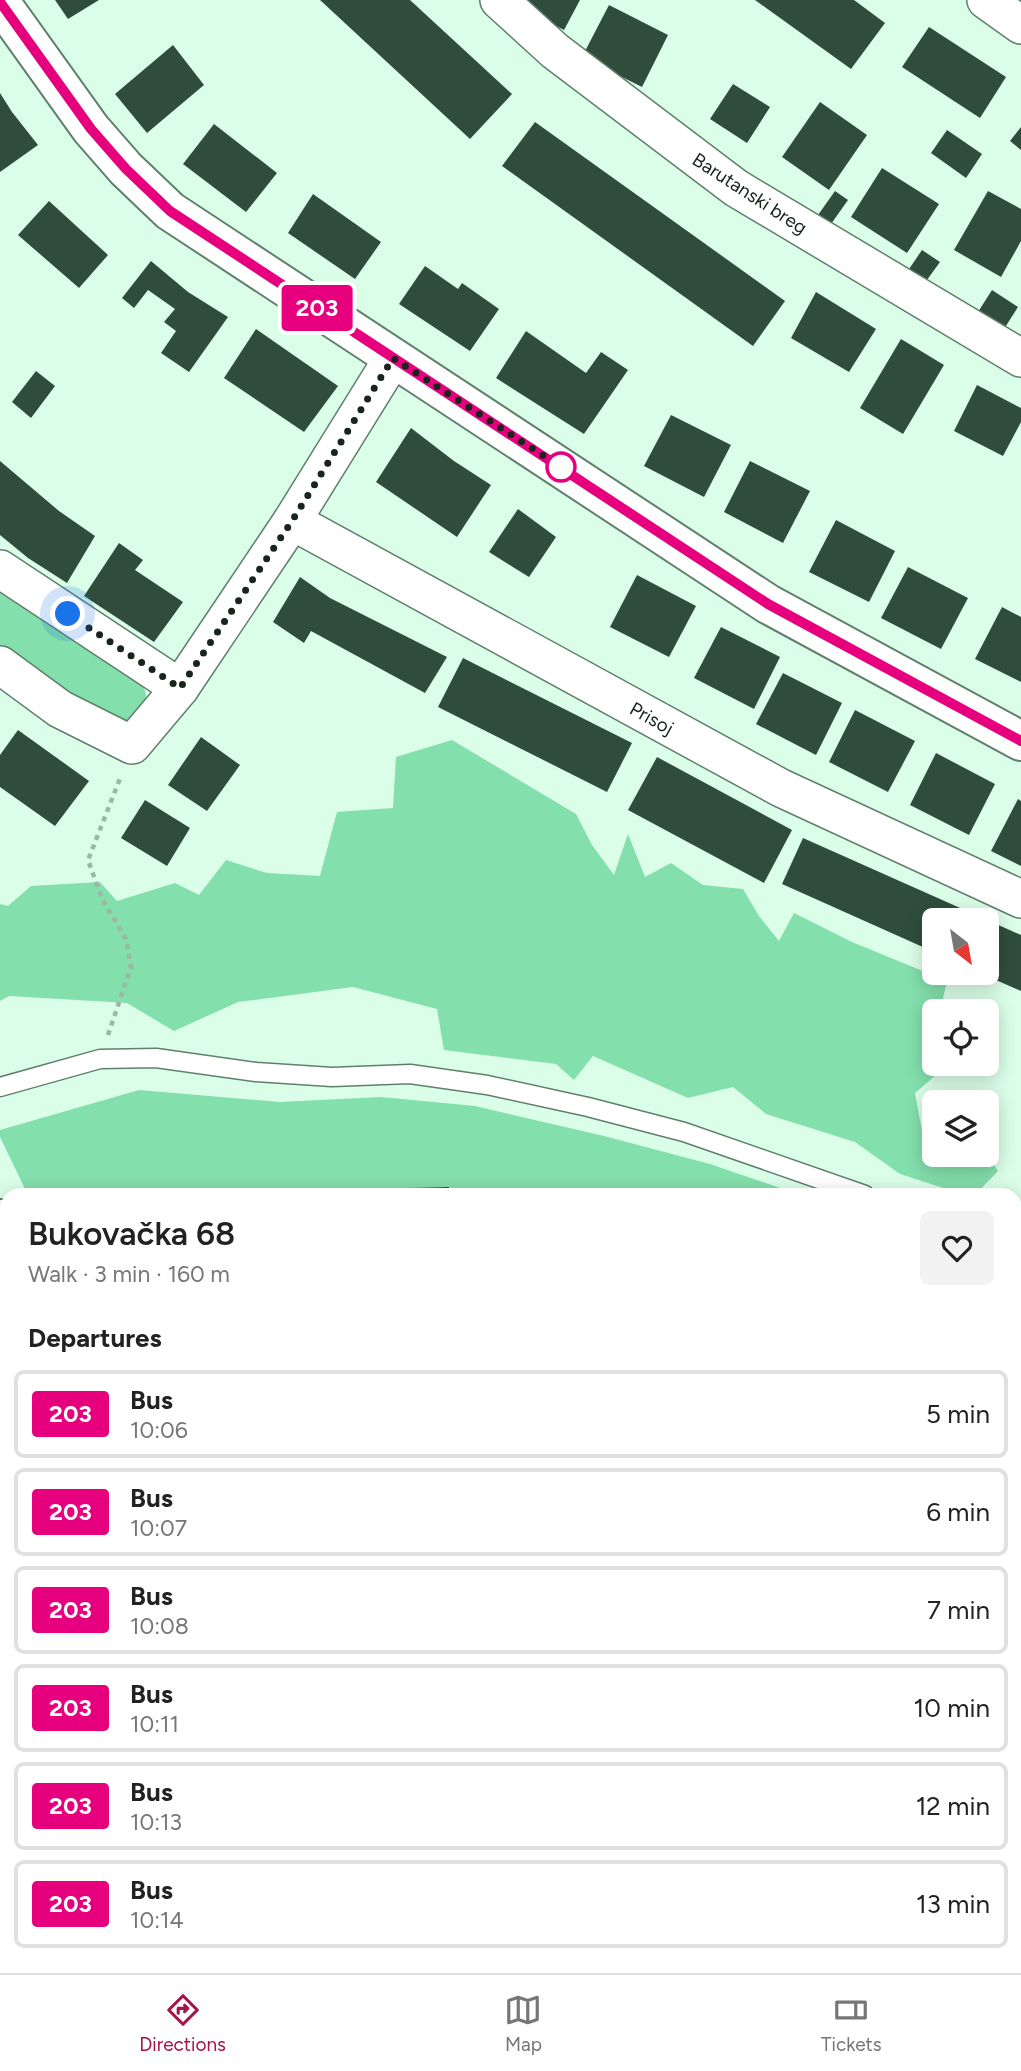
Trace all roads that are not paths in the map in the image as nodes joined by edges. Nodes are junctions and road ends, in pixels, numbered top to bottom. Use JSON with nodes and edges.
{"nodes":[{"id":1,"x":499,"y":0,"type":"edge"},
{"id":2,"x":986,"y":0,"type":"edge"},
{"id":3,"x":0,"y":2,"type":"edge"},
{"id":4,"x":1021,"y":25,"type":"edge"},
{"id":5,"x":393,"y":358,"type":"junction"},
{"id":6,"x":1021,"y":358,"type":"edge"},
{"id":7,"x":292,"y":521,"type":"junction"},
{"id":8,"x":0,"y":569,"type":"edge"},
{"id":9,"x":0,"y":665,"type":"edge"},
{"id":10,"x":180,"y":688,"type":"junction"},
{"id":11,"x":1021,"y":741,"type":"edge"},
{"id":12,"x":1021,"y":899,"type":"edge"},
{"id":13,"x":0,"y":1087,"type":"edge"},
{"id":14,"x":845,"y":1188,"type":"edge"}],
"edges":[{"from":1,"to":6,"type":"street","name":"Barutanski breg"},
{"from":2,"to":4,"type":"street"},
{"from":3,"to":5,"type":"main road"},
{"from":5,"to":7,"type":"street"},
{"from":5,"to":11,"type":"main road"},
{"from":7,"to":10,"type":"street"},
{"from":7,"to":12,"type":"street","name":"Prisoj"},
{"from":8,"to":10,"type":"street"},
{"from":9,"to":10,"type":"street"},
{"from":13,"to":14,"type":"lane"}]}
